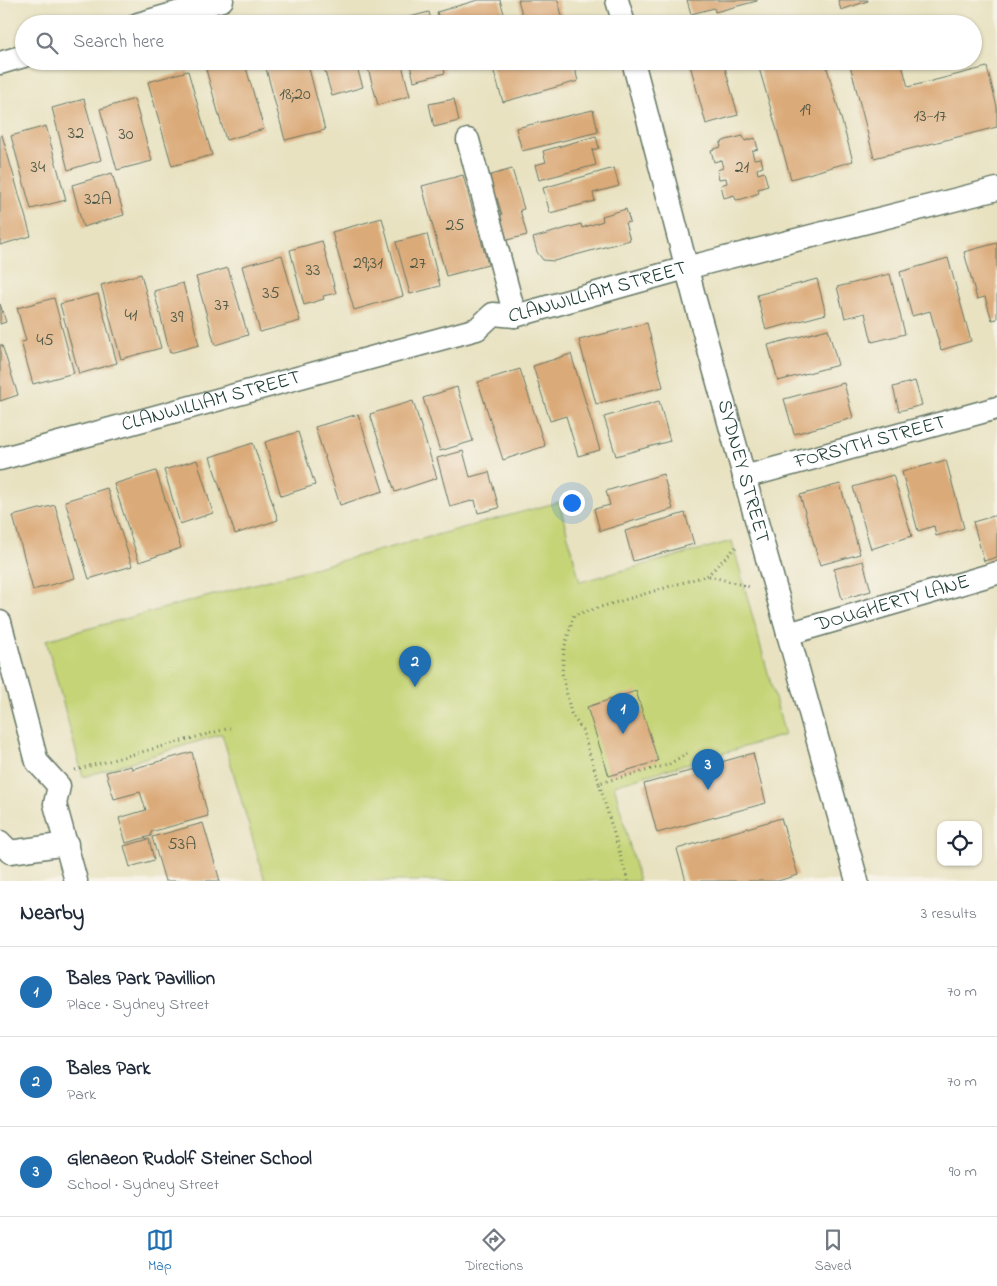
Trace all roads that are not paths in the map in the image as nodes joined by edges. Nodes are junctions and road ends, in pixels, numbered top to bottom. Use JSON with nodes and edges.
{"nodes":[{"id":1,"x":222,"y":0,"type":"edge"},
{"id":2,"x":618,"y":0,"type":"edge"},
{"id":3,"x":170,"y":15,"type":"edge"},
{"id":4,"x":622,"y":15,"type":"edge"},
{"id":5,"x":15,"y":59,"type":"edge"},
{"id":6,"x":0,"y":63,"type":"edge"},
{"id":7,"x":635,"y":70,"type":"edge"},
{"id":8,"x":468,"y":140,"type":"dead end"},
{"id":9,"x":997,"y":189,"type":"edge"},
{"id":10,"x":686,"y":268,"type":"junction"},
{"id":11,"x":515,"y":316,"type":"junction"},
{"id":12,"x":997,"y":408,"type":"edge"},
{"id":13,"x":0,"y":459,"type":"edge"},
{"id":14,"x":744,"y":477,"type":"junction"},
{"id":15,"x":997,"y":574,"type":"edge"},
{"id":16,"x":0,"y":622,"type":"edge"},
{"id":17,"x":788,"y":634,"type":"junction"},
{"id":18,"x":0,"y":842,"type":"edge"},
{"id":19,"x":67,"y":844,"type":"junction"},
{"id":20,"x":76,"y":881,"type":"edge"},
{"id":21,"x":857,"y":881,"type":"edge"}],
"edges":[{"from":1,"to":3,"type":"street"},
{"from":2,"to":4,"type":"street"},
{"from":5,"to":6,"type":"street"},
{"from":7,"to":10,"type":"street","name":"SYDNEY STREET"},
{"from":8,"to":11,"type":"street"},
{"from":9,"to":10,"type":"street","name":"CLANWILLIAM STREET"},
{"from":10,"to":11,"type":"street","name":"CLANWILLIAM STREET"},
{"from":10,"to":14,"type":"street","name":"SYDNEY STREET"},
{"from":11,"to":13,"type":"street","name":"CLANWILLIAM STREET"},
{"from":12,"to":14,"type":"street","name":"FORSYTH STREET"},
{"from":14,"to":17,"type":"street","name":"SYDNEY STREET"},
{"from":15,"to":17,"type":"street","name":"DOUGHERTY LANE"},
{"from":16,"to":19,"type":"street"},
{"from":17,"to":21,"type":"street","name":"SYDNEY STREET"},
{"from":18,"to":19,"type":"street"},
{"from":19,"to":20,"type":"street"}]}
